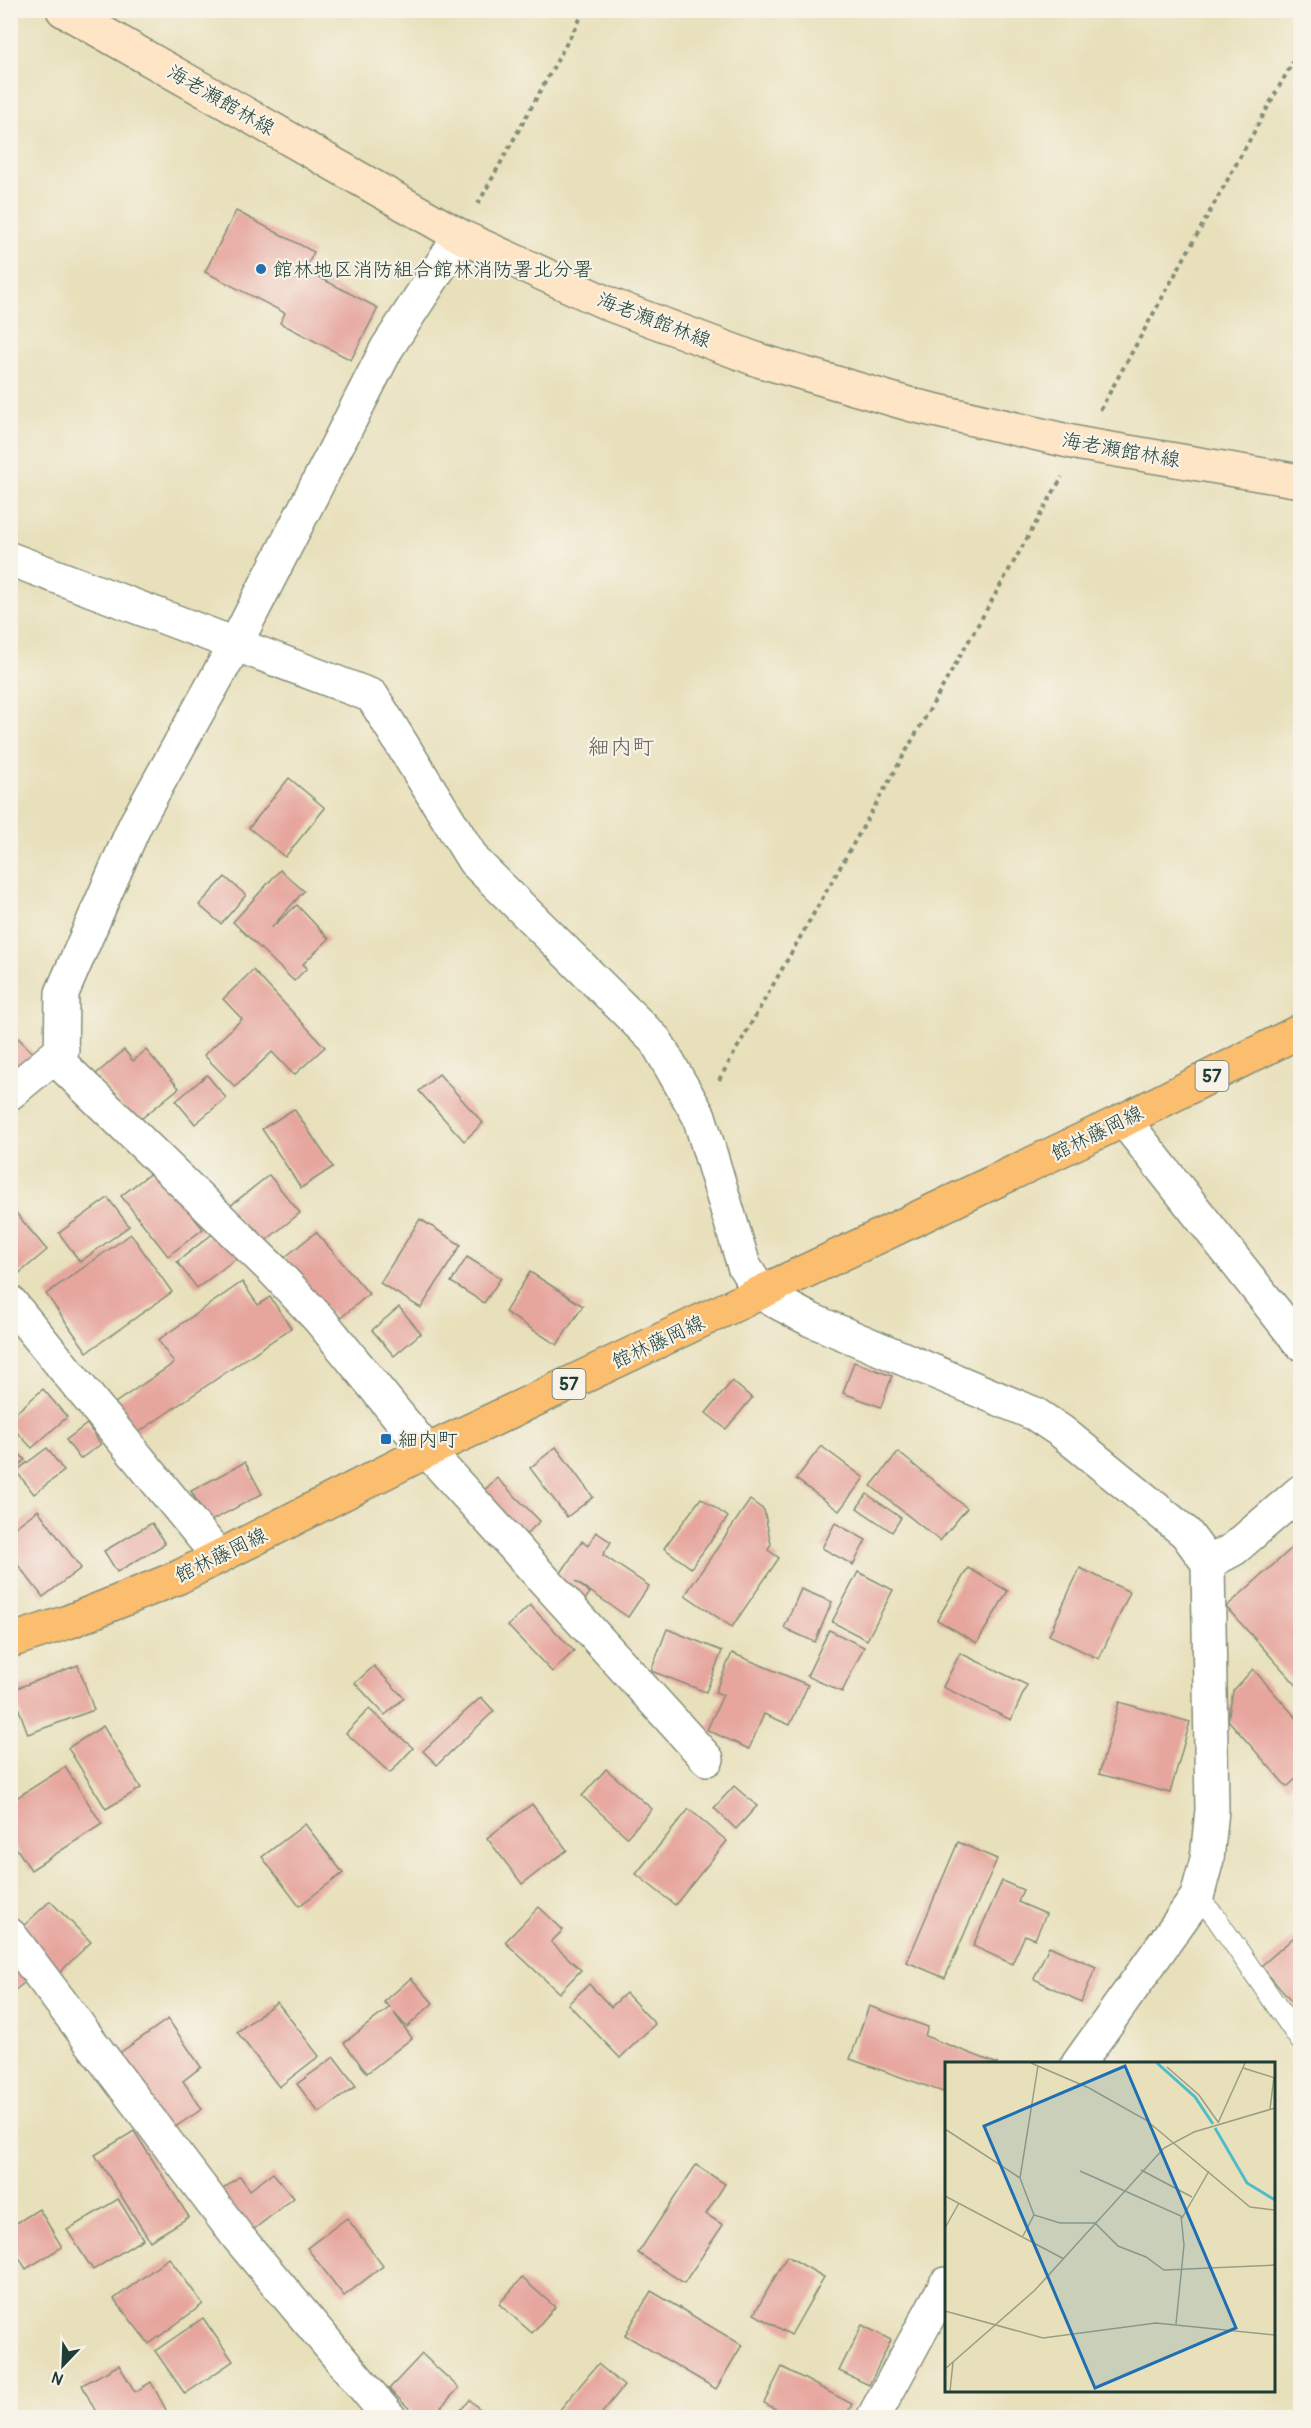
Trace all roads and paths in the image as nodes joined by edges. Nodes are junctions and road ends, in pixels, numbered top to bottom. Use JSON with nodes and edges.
{"nodes":[{"id":1,"x":63,"y":10,"type":"edge"},
{"id":2,"x":585,"y":10,"type":"edge"},
{"id":3,"x":1300,"y":49,"type":"edge"},
{"id":4,"x":460,"y":236,"type":"junction"},
{"id":5,"x":1081,"y":444,"type":"junction"},
{"id":6,"x":1300,"y":482,"type":"edge"},
{"id":7,"x":10,"y":559,"type":"edge"},
{"id":8,"x":236,"y":643,"type":"junction"},
{"id":9,"x":1300,"y":1031,"type":"edge"},
{"id":10,"x":62,"y":1050,"type":"junction"},
{"id":11,"x":10,"y":1094,"type":"edge"},
{"id":12,"x":699,"y":1116,"type":"junction"},
{"id":13,"x":1124,"y":1120,"type":"junction"},
{"id":14,"x":762,"y":1294,"type":"junction"},
{"id":15,"x":10,"y":1302,"type":"edge"},
{"id":16,"x":1300,"y":1343,"type":"edge"},
{"id":17,"x":427,"y":1451,"type":"junction"},
{"id":18,"x":1300,"y":1492,"type":"edge"},
{"id":19,"x":219,"y":1557,"type":"junction"},
{"id":20,"x":1208,"y":1563,"type":"junction"},
{"id":21,"x":10,"y":1641,"type":"edge"},
{"id":22,"x":707,"y":1759,"type":"dead end"},
{"id":23,"x":1197,"y":1898,"type":"junction"},
{"id":24,"x":10,"y":1935,"type":"edge"},
{"id":25,"x":1300,"y":2040,"type":"edge"},
{"id":26,"x":1079,"y":2062,"type":"edge"},
{"id":27,"x":945,"y":2286,"type":"edge"},
{"id":28,"x":390,"y":2418,"type":"edge"},
{"id":29,"x":873,"y":2418,"type":"edge"}],
"edges":[{"from":1,"to":4,"type":"main road","name":"海老瀬館林線"},
{"from":2,"to":4,"type":"path"},
{"from":3,"to":5,"type":"path"},
{"from":4,"to":5,"type":"main road","name":"海老瀬館林線"},
{"from":4,"to":8,"type":"street"},
{"from":5,"to":6,"type":"main road","name":"海老瀬館林線"},
{"from":5,"to":12,"type":"path"},
{"from":7,"to":8,"type":"street"},
{"from":8,"to":10,"type":"street"},
{"from":8,"to":12,"type":"street"},
{"from":9,"to":13,"type":"main road","name":"館林藤岡線","number":"57"},
{"from":10,"to":11,"type":"street"},
{"from":10,"to":17,"type":"street"},
{"from":12,"to":14,"type":"street"},
{"from":13,"to":14,"type":"main road","name":"館林藤岡線","number":"57"},
{"from":13,"to":16,"type":"street"},
{"from":14,"to":17,"type":"main road","name":"館林藤岡線","number":"57"},
{"from":14,"to":20,"type":"street"},
{"from":15,"to":19,"type":"street"},
{"from":17,"to":19,"type":"main road","name":"館林藤岡線","number":"57"},
{"from":17,"to":22,"type":"street"},
{"from":18,"to":20,"type":"street"},
{"from":19,"to":21,"type":"main road","name":"館林藤岡線","number":"57"},
{"from":20,"to":23,"type":"street"},
{"from":23,"to":25,"type":"lane"},
{"from":23,"to":26,"type":"street"},
{"from":24,"to":28,"type":"street"},
{"from":27,"to":29,"type":"street"}]}
